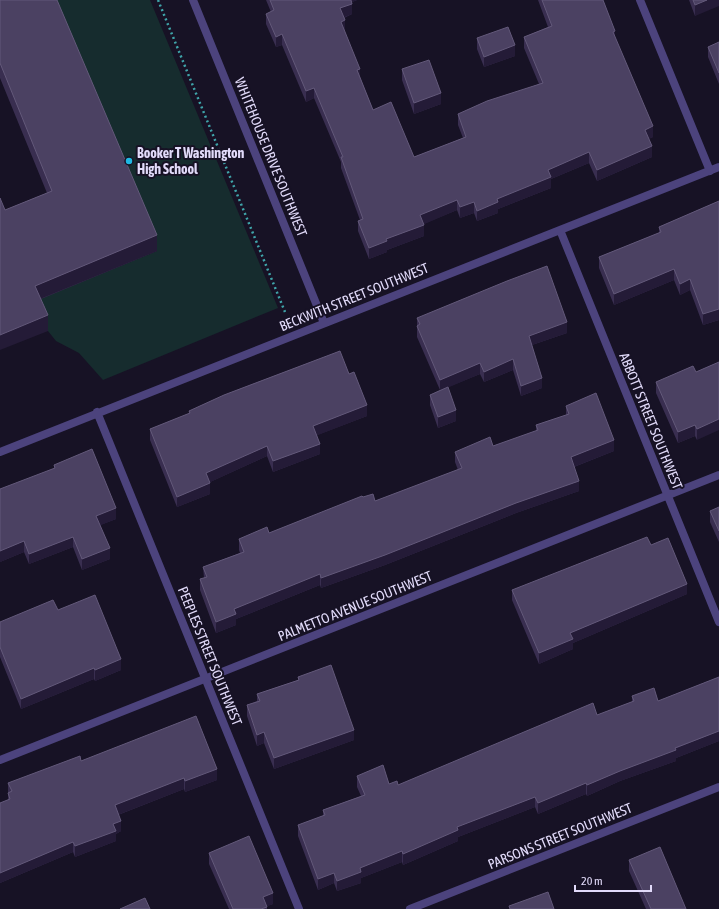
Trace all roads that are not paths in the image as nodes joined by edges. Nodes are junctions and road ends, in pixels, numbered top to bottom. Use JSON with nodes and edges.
{"nodes":[{"id":1,"x":193,"y":0,"type":"edge"},
{"id":2,"x":640,"y":0,"type":"edge"},
{"id":3,"x":719,"y":167,"type":"edge"},
{"id":4,"x":710,"y":171,"type":"junction"},
{"id":5,"x":560,"y":230,"type":"junction"},
{"id":6,"x":324,"y":323,"type":"junction"},
{"id":7,"x":97,"y":412,"type":"junction"},
{"id":8,"x":0,"y":452,"type":"edge"},
{"id":9,"x":719,"y":475,"type":"edge"},
{"id":10,"x":668,"y":495,"type":"junction"},
{"id":11,"x":719,"y":622,"type":"edge"},
{"id":12,"x":206,"y":679,"type":"junction"},
{"id":13,"x":0,"y":760,"type":"edge"},
{"id":14,"x":719,"y":787,"type":"edge"},
{"id":15,"x":299,"y":909,"type":"edge"},
{"id":16,"x":410,"y":909,"type":"edge"}],
"edges":[{"from":1,"to":6,"type":"street","name":"WHITEHOUSE DRIVE SOUTHWEST"},
{"from":2,"to":4,"type":"street"},
{"from":3,"to":4,"type":"street","name":"BECKWITH STREET SOUTHWEST"},
{"from":4,"to":5,"type":"street","name":"BECKWITH STREET SOUTHWEST"},
{"from":5,"to":6,"type":"street","name":"BECKWITH STREET SOUTHWEST"},
{"from":5,"to":10,"type":"street","name":"ABBOTT STREET SOUTHWEST"},
{"from":6,"to":7,"type":"street","name":"BECKWITH STREET SOUTHWEST"},
{"from":7,"to":8,"type":"street","name":"BECKWITH STREET SOUTHWEST"},
{"from":7,"to":12,"type":"street","name":"PEEPLES STREET SOUTHWEST"},
{"from":9,"to":10,"type":"street","name":"PALMETTO AVENUE SOUTHWEST"},
{"from":10,"to":11,"type":"street","name":"ABBOTT STREET SOUTHWEST"},
{"from":10,"to":12,"type":"street","name":"PALMETTO AVENUE SOUTHWEST"},
{"from":12,"to":13,"type":"street","name":"PALMETTO AVENUE SOUTHWEST"},
{"from":12,"to":15,"type":"street","name":"PEEPLES STREET SOUTHWEST"},
{"from":14,"to":16,"type":"street","name":"PARSONS STREET SOUTHWEST"}]}
